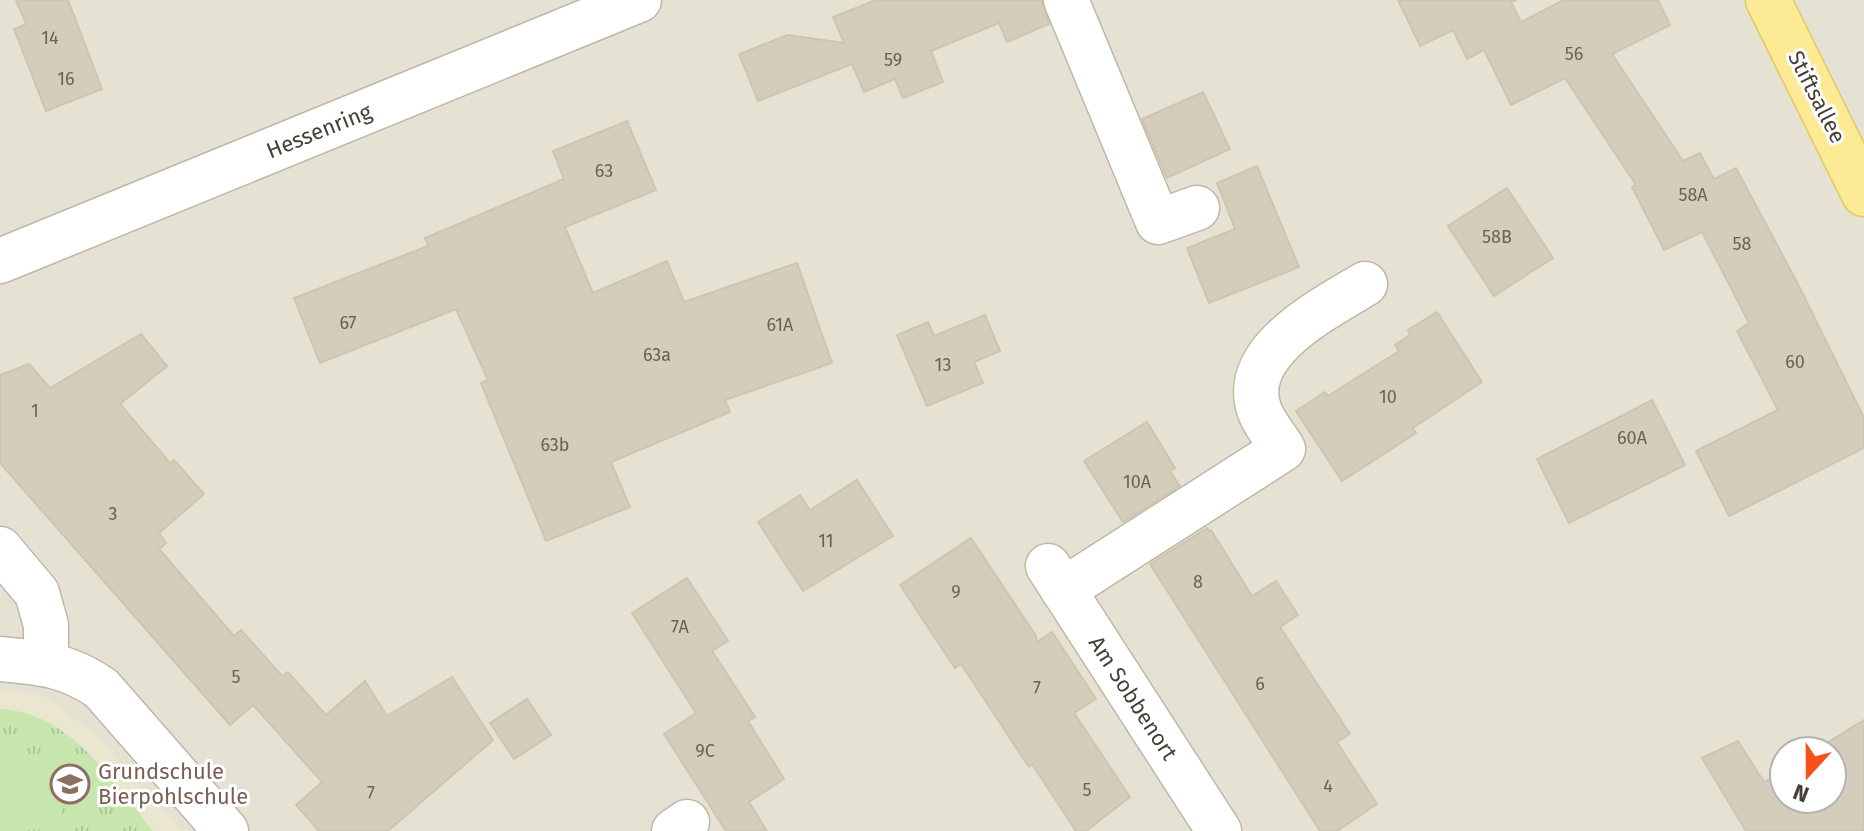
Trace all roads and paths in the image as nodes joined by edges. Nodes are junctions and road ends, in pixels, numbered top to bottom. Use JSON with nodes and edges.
{"nodes":[{"id":1,"x":639,"y":0,"type":"edge"},
{"id":2,"x":1066,"y":0,"type":"edge"},
{"id":3,"x":1768,"y":0,"type":"edge"},
{"id":4,"x":1864,"y":194,"type":"edge"},
{"id":5,"x":1197,"y":208,"type":"dead end"},
{"id":6,"x":0,"y":261,"type":"edge"},
{"id":7,"x":1365,"y":284,"type":"dead end"},
{"id":8,"x":0,"y":549,"type":"edge"},
{"id":9,"x":0,"y":659,"type":"edge"},
{"id":10,"x":46,"y":663,"type":"junction"},
{"id":11,"x":226,"y":831,"type":"edge"},
{"id":12,"x":1219,"y":831,"type":"edge"}],
"edges":[{"from":1,"to":6,"type":"street","name":"Hessenring"},
{"from":2,"to":5,"type":"street"},
{"from":3,"to":4,"type":"main road","name":"Stiftsallee"},
{"from":7,"to":12,"type":"street","name":"Am Sobbenort"},
{"from":8,"to":10,"type":"street"},
{"from":9,"to":10,"type":"street"},
{"from":10,"to":11,"type":"street"}]}
